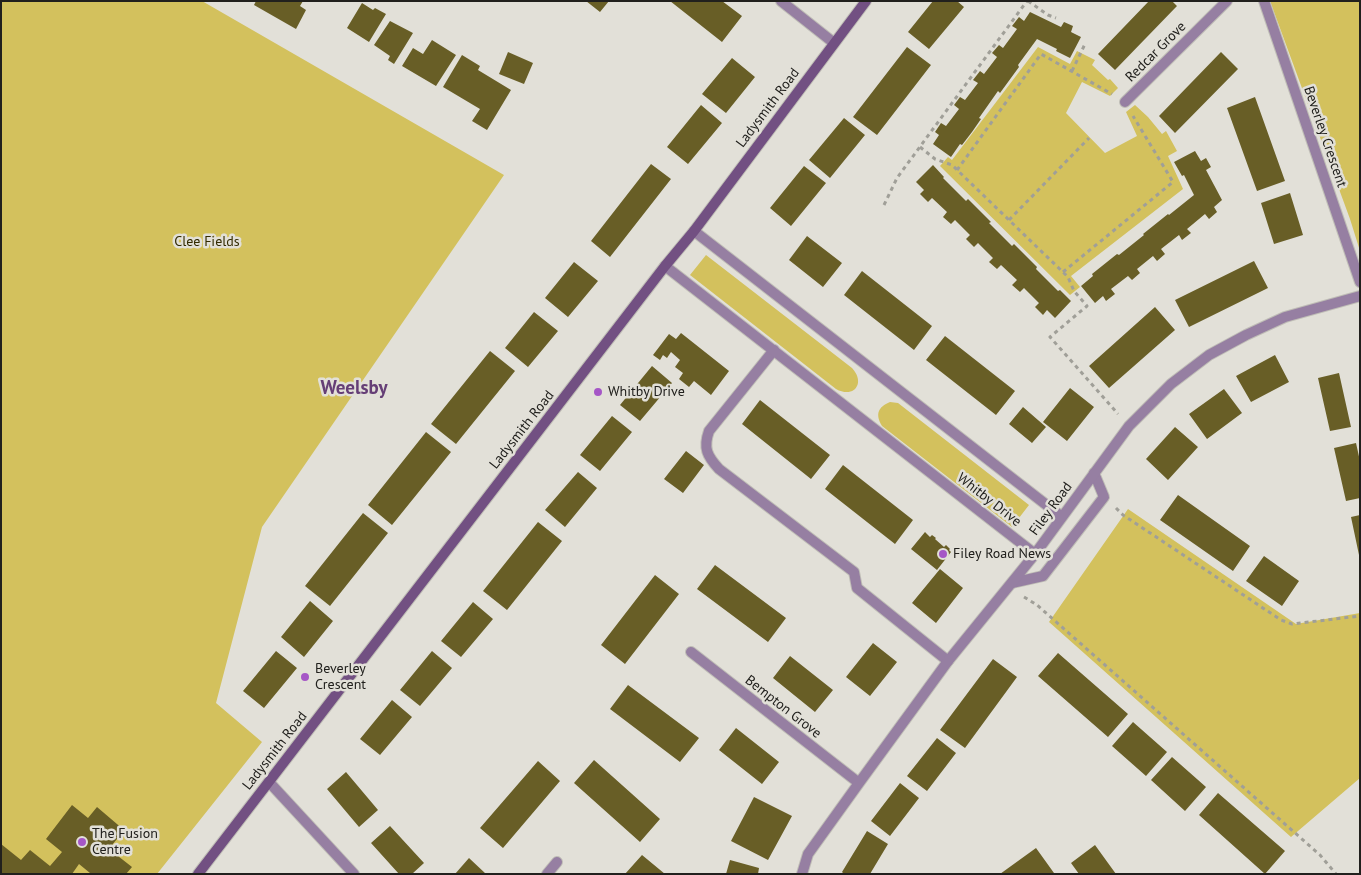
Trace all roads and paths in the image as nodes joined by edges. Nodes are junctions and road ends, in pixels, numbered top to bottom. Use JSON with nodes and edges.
{"nodes":[{"id":1,"x":781,"y":1,"type":"edge"},
{"id":2,"x":866,"y":1,"type":"edge"},
{"id":3,"x":1028,"y":1,"type":"edge"},
{"id":4,"x":1227,"y":1,"type":"edge"},
{"id":5,"x":1264,"y":1,"type":"edge"},
{"id":6,"x":1056,"y":18,"type":"dead end"},
{"id":7,"x":834,"y":43,"type":"junction"},
{"id":8,"x":1085,"y":44,"type":"dead end"},
{"id":9,"x":1072,"y":71,"type":"junction"},
{"id":10,"x":1125,"y":102,"type":"junction"},
{"id":11,"x":1089,"y":138,"type":"dead end"},
{"id":12,"x":920,"y":147,"type":"junction"},
{"id":13,"x":957,"y":170,"type":"junction"},
{"id":14,"x":884,"y":205,"type":"dead end"},
{"id":15,"x":1009,"y":220,"type":"junction"},
{"id":16,"x":694,"y":231,"type":"junction"},
{"id":17,"x":665,"y":266,"type":"junction"},
{"id":18,"x":1063,"y":272,"type":"junction"},
{"id":19,"x":1360,"y":282,"type":"edge"},
{"id":20,"x":1360,"y":296,"type":"edge"},
{"id":21,"x":774,"y":350,"type":"junction"},
{"id":22,"x":1129,"y":426,"type":"junction"},
{"id":23,"x":1094,"y":474,"type":"junction"},
{"id":24,"x":1104,"y":497,"type":"junction"},
{"id":25,"x":1062,"y":517,"type":"junction"},
{"id":26,"x":1036,"y":554,"type":"junction"},
{"id":27,"x":1009,"y":587,"type":"junction"},
{"id":28,"x":1360,"y":616,"type":"edge"},
{"id":29,"x":691,"y":652,"type":"dead end"},
{"id":30,"x":948,"y":662,"type":"junction"},
{"id":31,"x":269,"y":782,"type":"junction"},
{"id":32,"x":859,"y":783,"type":"junction"},
{"id":33,"x":557,"y":862,"type":"dead end"},
{"id":34,"x":198,"y":874,"type":"edge"},
{"id":35,"x":354,"y":874,"type":"edge"},
{"id":36,"x":546,"y":874,"type":"edge"},
{"id":37,"x":802,"y":874,"type":"edge"},
{"id":38,"x":1336,"y":874,"type":"edge"}],
"edges":[{"from":1,"to":7,"type":"street"},
{"from":2,"to":7,"type":"street","name":"Ladysmith Road"},
{"from":3,"to":6,"type":"path"},
{"from":3,"to":12,"type":"path"},
{"from":4,"to":10,"type":"street","name":"Redcar Grove"},
{"from":5,"to":19,"type":"street","name":"Beverley Crescent"},
{"from":7,"to":16,"type":"street","name":"Ladysmith Road"},
{"from":8,"to":9,"type":"path"},
{"from":9,"to":10,"type":"path"},
{"from":9,"to":13,"type":"path"},
{"from":10,"to":18,"type":"path"},
{"from":11,"to":15,"type":"path"},
{"from":12,"to":13,"type":"path"},
{"from":12,"to":14,"type":"path"},
{"from":13,"to":15,"type":"path"},
{"from":15,"to":18,"type":"path"},
{"from":16,"to":17,"type":"street","name":"Ladysmith Road"},
{"from":16,"to":25,"type":"street"},
{"from":17,"to":21,"type":"street","name":"Whitby Drive"},
{"from":17,"to":31,"type":"street","name":"Ladysmith Road"},
{"from":18,"to":22,"type":"path"},
{"from":20,"to":22,"type":"street","name":"Filey Road"},
{"from":21,"to":26,"type":"street","name":"Whitby Drive"},
{"from":21,"to":30,"type":"street"},
{"from":22,"to":23,"type":"street","name":"Filey Road"},
{"from":23,"to":24,"type":"street"},
{"from":23,"to":25,"type":"street","name":"Filey Road"},
{"from":24,"to":27,"type":"street"},
{"from":24,"to":28,"type":"path"},
{"from":25,"to":26,"type":"street","name":"Filey Road"},
{"from":26,"to":27,"type":"street","name":"Filey Road"},
{"from":27,"to":30,"type":"street","name":"Filey Road"},
{"from":27,"to":38,"type":"path"},
{"from":29,"to":32,"type":"street","name":"Bempton Grove"},
{"from":30,"to":32,"type":"street","name":"Filey Road"},
{"from":31,"to":34,"type":"street","name":"Ladysmith Road"},
{"from":31,"to":35,"type":"street"},
{"from":32,"to":37,"type":"street","name":"Filey Road"},
{"from":33,"to":36,"type":"street"}]}
